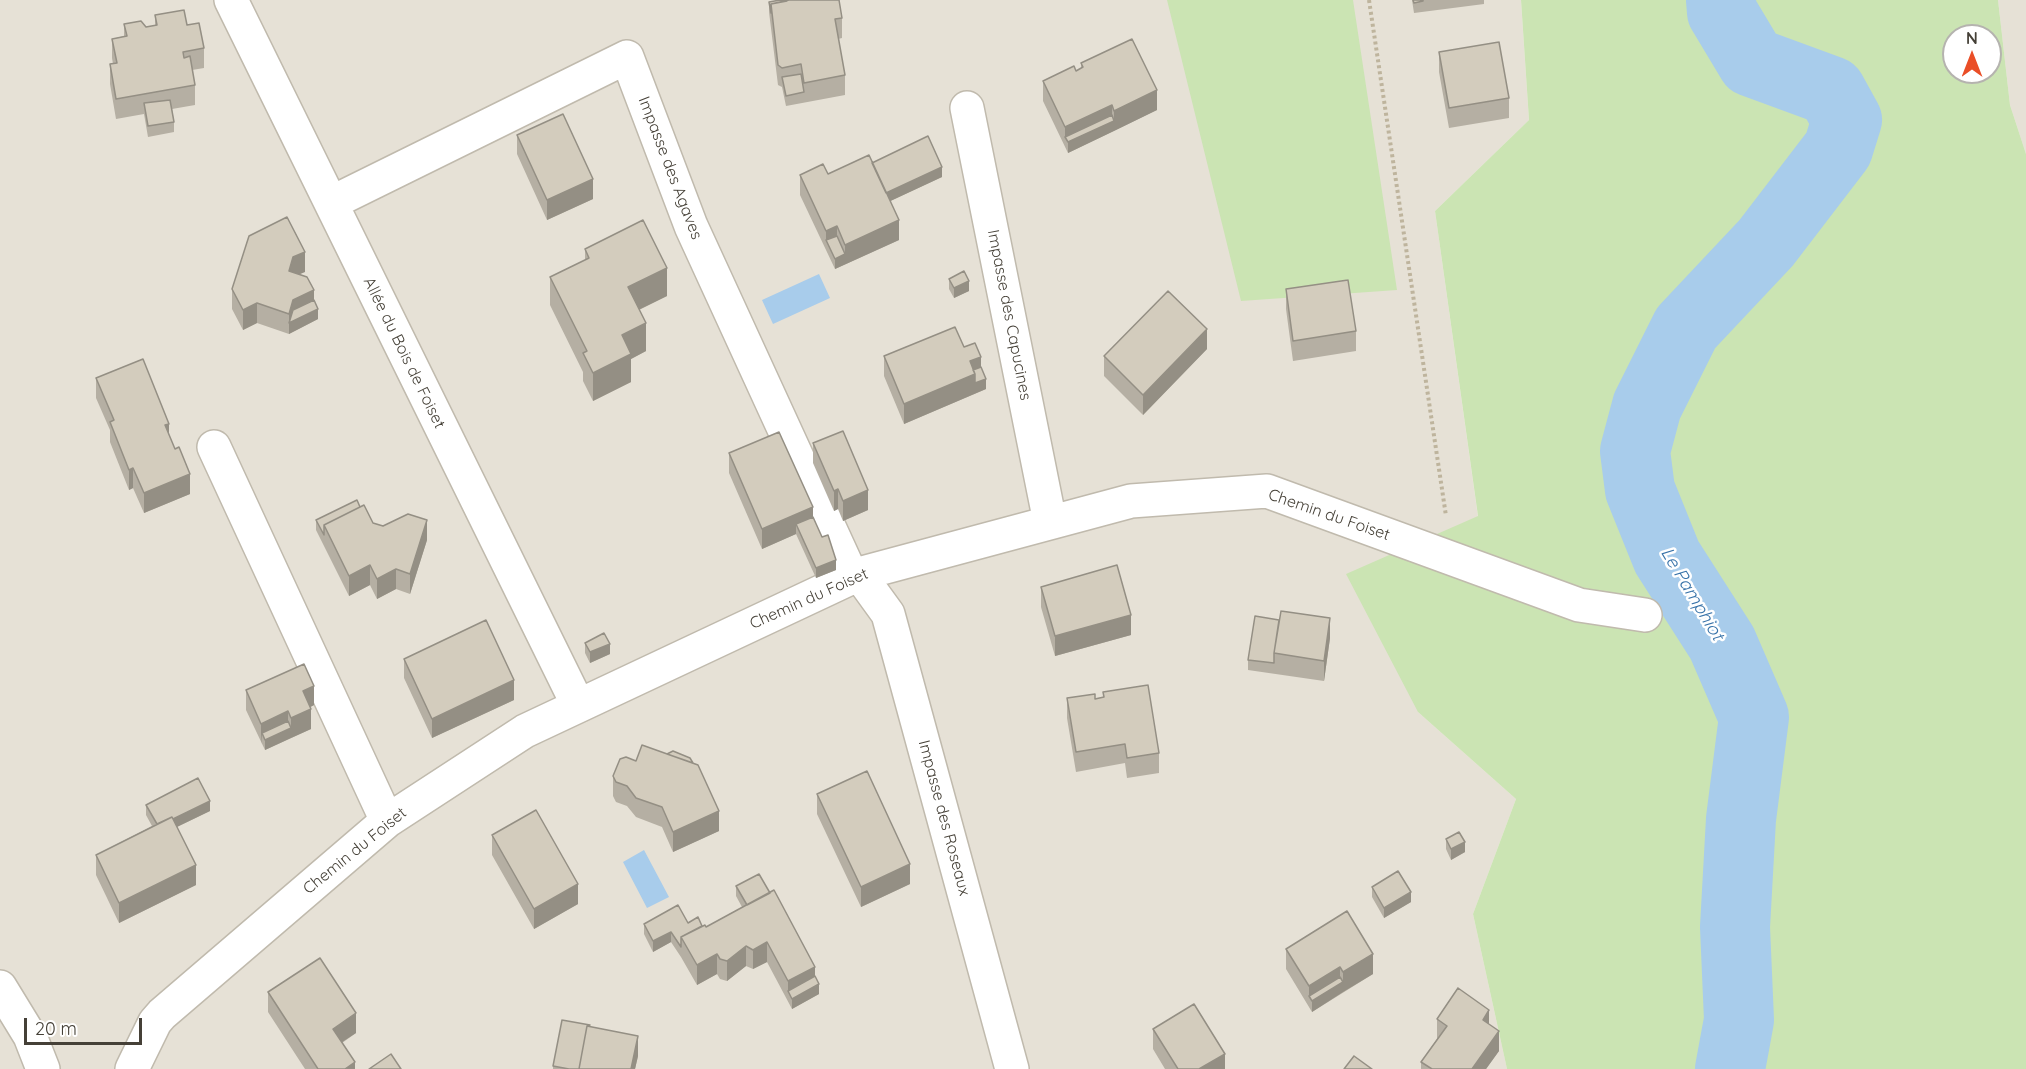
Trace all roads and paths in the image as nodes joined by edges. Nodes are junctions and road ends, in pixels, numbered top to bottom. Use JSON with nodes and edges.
{"nodes":[{"id":1,"x":231,"y":0,"type":"edge"},
{"id":2,"x":1369,"y":0,"type":"edge"},
{"id":3,"x":968,"y":108,"type":"dead end"},
{"id":4,"x":331,"y":203,"type":"junction"},
{"id":5,"x":214,"y":447,"type":"dead end"},
{"id":6,"x":1050,"y":522,"type":"junction"},
{"id":7,"x":1452,"y":559,"type":"junction"},
{"id":8,"x":855,"y":575,"type":"junction"},
{"id":9,"x":1645,"y":615,"type":"dead end"},
{"id":10,"x":578,"y":705,"type":"junction"},
{"id":11,"x":387,"y":821,"type":"junction"},
{"id":12,"x":0,"y":987,"type":"edge"},
{"id":13,"x":0,"y":1012,"type":"edge"},
{"id":14,"x":20,"y":1069,"type":"edge"},
{"id":15,"x":43,"y":1069,"type":"edge"},
{"id":16,"x":132,"y":1069,"type":"edge"},
{"id":17,"x":1012,"y":1069,"type":"edge"}],
"edges":[{"from":1,"to":4,"type":"street","name":"Allée du Bois de Foiset"},
{"from":2,"to":7,"type":"path"},
{"from":3,"to":6,"type":"street","name":"Impasse des Capucines"},
{"from":4,"to":8,"type":"street","name":"Impasse des Agaves"},
{"from":4,"to":10,"type":"street","name":"Allée du Bois de Foiset"},
{"from":5,"to":11,"type":"street"},
{"from":6,"to":7,"type":"street","name":"Chemin du Foiset"},
{"from":6,"to":8,"type":"street","name":"Chemin du Foiset"},
{"from":7,"to":9,"type":"street","name":"Chemin du Foiset"},
{"from":8,"to":10,"type":"street","name":"Chemin du Foiset"},
{"from":8,"to":17,"type":"street","name":"Impasse des Roseaux"},
{"from":10,"to":11,"type":"street","name":"Chemin du Foiset"},
{"from":11,"to":16,"type":"street","name":"Chemin du Foiset"},
{"from":12,"to":15,"type":"street"},
{"from":13,"to":14,"type":"street"}]}
